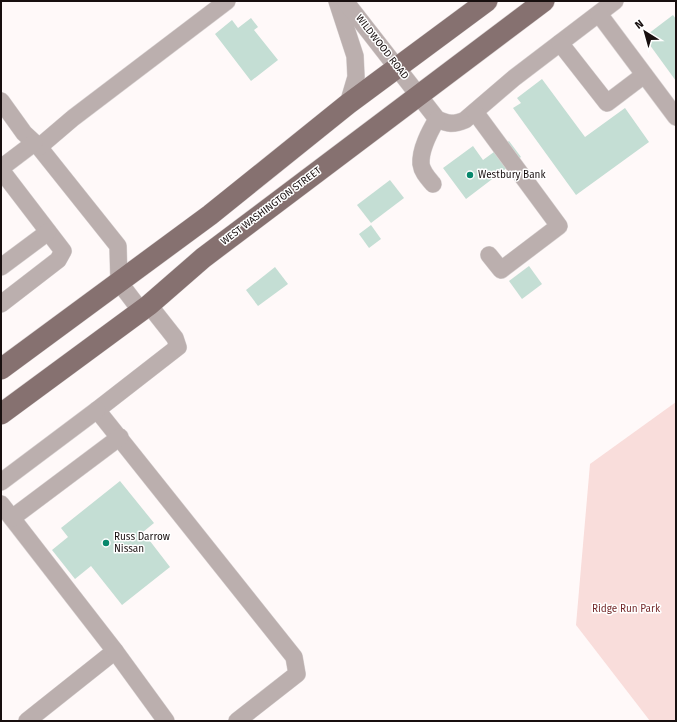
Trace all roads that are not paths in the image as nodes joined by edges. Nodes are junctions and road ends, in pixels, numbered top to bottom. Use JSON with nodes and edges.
{"nodes":[{"id":1,"x":227,"y":1,"type":"edge"},
{"id":2,"x":337,"y":1,"type":"edge"},
{"id":3,"x":345,"y":1,"type":"edge"},
{"id":4,"x":487,"y":1,"type":"edge"},
{"id":5,"x":544,"y":1,"type":"edge"},
{"id":6,"x":615,"y":1,"type":"edge"},
{"id":7,"x":599,"y":14,"type":"junction"},
{"id":8,"x":560,"y":43,"type":"junction"},
{"id":9,"x":398,"y":67,"type":"junction"},
{"id":10,"x":644,"y":75,"type":"junction"},
{"id":11,"x":419,"y":94,"type":"junction"},
{"id":12,"x":1,"y":101,"type":"edge"},
{"id":13,"x":348,"y":104,"type":"junction"},
{"id":14,"x":475,"y":112,"type":"junction"},
{"id":15,"x":676,"y":117,"type":"edge"},
{"id":16,"x":437,"y":119,"type":"junction"},
{"id":17,"x":36,"y":145,"type":"junction"},
{"id":18,"x":1,"y":169,"type":"edge"},
{"id":19,"x":432,"y":184,"type":"dead end"},
{"id":20,"x":48,"y":232,"type":"junction"},
{"id":21,"x":489,"y":255,"type":"dead end"},
{"id":22,"x":1,"y":267,"type":"edge"},
{"id":23,"x":120,"y":282,"type":"junction"},
{"id":24,"x":1,"y":304,"type":"edge"},
{"id":25,"x":145,"y":308,"type":"junction"},
{"id":26,"x":1,"y":369,"type":"edge"},
{"id":27,"x":97,"y":410,"type":"junction"},
{"id":28,"x":1,"y":414,"type":"edge"},
{"id":29,"x":120,"y":437,"type":"junction"},
{"id":30,"x":1,"y":482,"type":"edge"},
{"id":31,"x":1,"y":504,"type":"edge"},
{"id":32,"x":12,"y":518,"type":"junction"},
{"id":33,"x":115,"y":651,"type":"junction"},
{"id":34,"x":27,"y":721,"type":"edge"},
{"id":35,"x":166,"y":721,"type":"edge"},
{"id":36,"x":237,"y":721,"type":"edge"}],
"edges":[{"from":1,"to":17,"type":"street"},
{"from":2,"to":13,"type":"street"},
{"from":3,"to":9,"type":"street","name":"WILDWOOD ROAD"},
{"from":4,"to":9,"type":"main road"},
{"from":5,"to":11,"type":"main road","name":"WEST WASHINGTON STREET"},
{"from":6,"to":7,"type":"street"},
{"from":7,"to":8,"type":"street"},
{"from":7,"to":10,"type":"street"},
{"from":8,"to":10,"type":"street"},
{"from":8,"to":14,"type":"street"},
{"from":9,"to":11,"type":"street","name":"WILDWOOD ROAD"},
{"from":9,"to":13,"type":"main road"},
{"from":10,"to":15,"type":"street"},
{"from":11,"to":16,"type":"street","name":"WILDWOOD ROAD"},
{"from":11,"to":25,"type":"main road","name":"WEST WASHINGTON STREET"},
{"from":12,"to":17,"type":"street"},
{"from":13,"to":23,"type":"main road"},
{"from":14,"to":16,"type":"street"},
{"from":14,"to":21,"type":"street"},
{"from":16,"to":19,"type":"street"},
{"from":17,"to":18,"type":"street"},
{"from":17,"to":23,"type":"street"},
{"from":18,"to":20,"type":"street"},
{"from":20,"to":22,"type":"street"},
{"from":20,"to":24,"type":"street"},
{"from":23,"to":25,"type":"street"},
{"from":23,"to":26,"type":"main road"},
{"from":25,"to":27,"type":"street"},
{"from":25,"to":28,"type":"main road","name":"WEST WASHINGTON STREET"},
{"from":27,"to":29,"type":"street"},
{"from":27,"to":30,"type":"street"},
{"from":29,"to":32,"type":"street"},
{"from":29,"to":36,"type":"street"},
{"from":31,"to":32,"type":"street"},
{"from":32,"to":33,"type":"street"},
{"from":33,"to":34,"type":"street"},
{"from":33,"to":35,"type":"street"}]}
